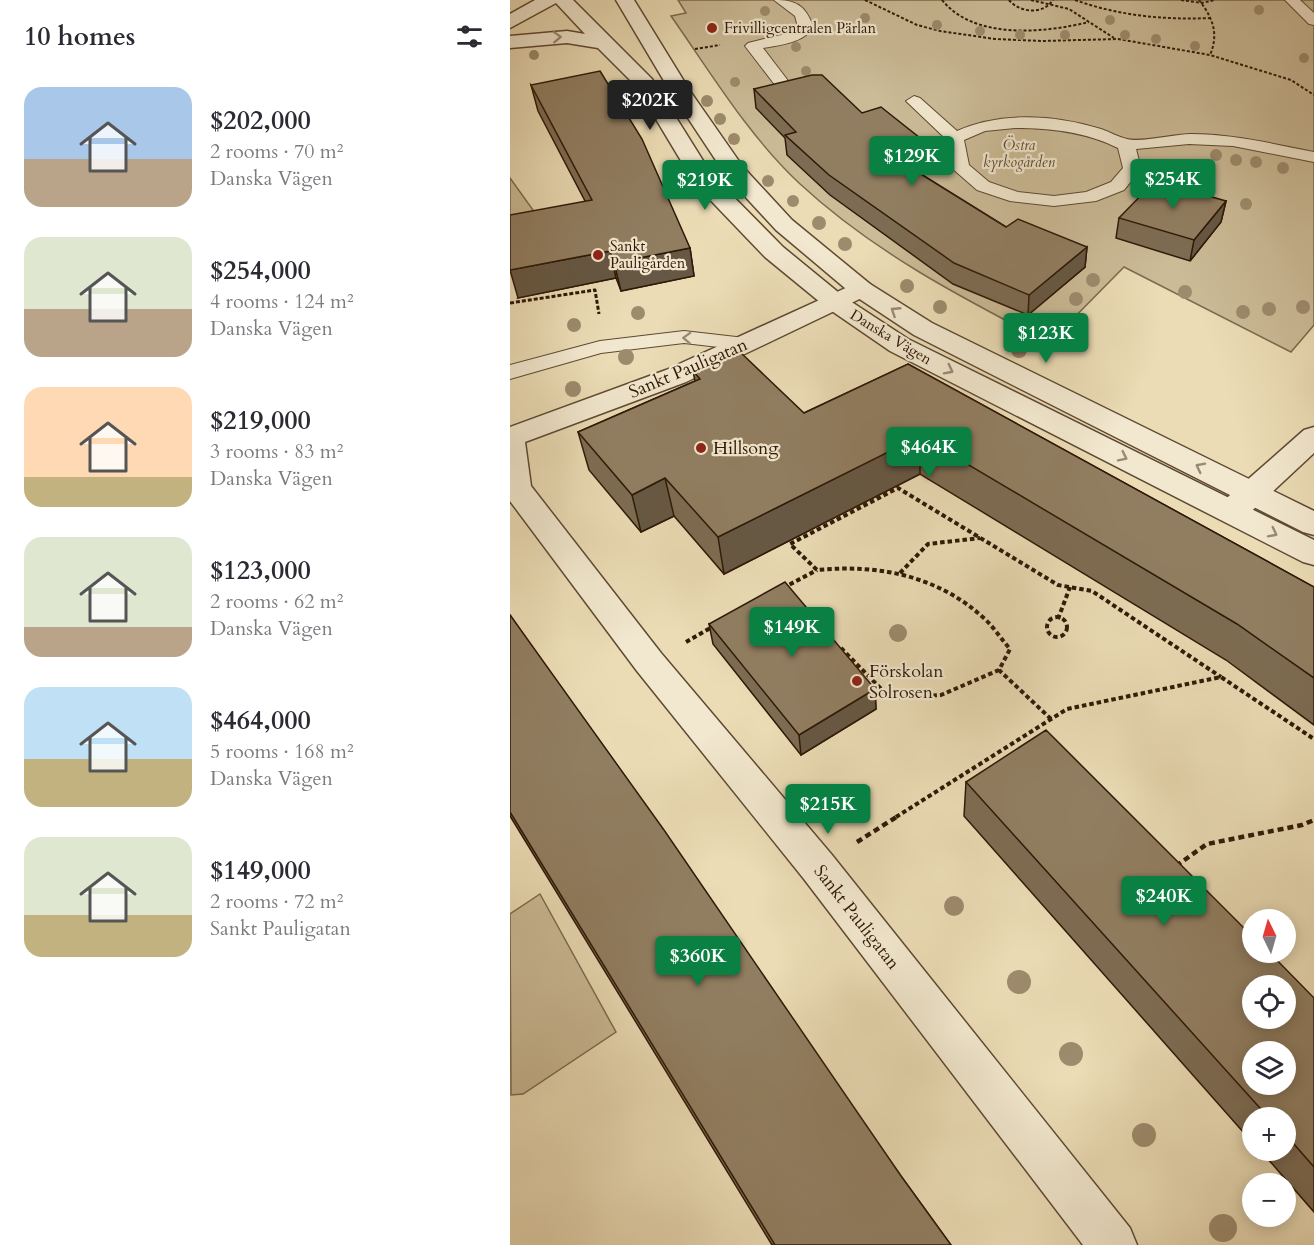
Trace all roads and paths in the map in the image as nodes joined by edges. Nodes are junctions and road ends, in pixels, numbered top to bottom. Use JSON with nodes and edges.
{"nodes":[{"id":1,"x":549,"y":0,"type":"edge"},
{"id":2,"x":563,"y":0,"type":"edge"},
{"id":3,"x":609,"y":0,"type":"edge"},
{"id":4,"x":625,"y":0,"type":"edge"},
{"id":5,"x":781,"y":0,"type":"edge"},
{"id":6,"x":865,"y":0,"type":"edge"},
{"id":7,"x":942,"y":0,"type":"edge"},
{"id":8,"x":1009,"y":0,"type":"edge"},
{"id":9,"x":1031,"y":0,"type":"edge"},
{"id":10,"x":1053,"y":0,"type":"edge"},
{"id":11,"x":1075,"y":0,"type":"edge"},
{"id":12,"x":1181,"y":0,"type":"edge"},
{"id":13,"x":1215,"y":0,"type":"edge"},
{"id":14,"x":1292,"y":0,"type":"edge"},
{"id":15,"x":1200,"y":2,"type":"edge"},
{"id":16,"x":1051,"y":6,"type":"junction"},
{"id":17,"x":1212,"y":18,"type":"junction"},
{"id":18,"x":1314,"y":21,"type":"edge"},
{"id":19,"x":510,"y":22,"type":"edge"},
{"id":20,"x":637,"y":22,"type":"junction"},
{"id":21,"x":1089,"y":22,"type":"junction"},
{"id":22,"x":1118,"y":39,"type":"junction"},
{"id":23,"x":510,"y":42,"type":"edge"},
{"id":24,"x":604,"y":43,"type":"junction"},
{"id":25,"x":1210,"y":55,"type":"junction"},
{"id":26,"x":781,"y":82,"type":"edge"},
{"id":27,"x":1314,"y":95,"type":"edge"},
{"id":28,"x":914,"y":101,"type":"dead end"},
{"id":29,"x":955,"y":138,"type":"junction"},
{"id":30,"x":1126,"y":145,"type":"junction"},
{"id":31,"x":1314,"y":157,"type":"edge"},
{"id":32,"x":861,"y":289,"type":"junction"},
{"id":33,"x":835,"y":302,"type":"junction"},
{"id":34,"x":510,"y":303,"type":"edge"},
{"id":35,"x":745,"y":344,"type":"junction"},
{"id":36,"x":600,"y":347,"type":"junction"},
{"id":37,"x":510,"y":372,"type":"edge"},
{"id":38,"x":1314,"y":436,"type":"edge"},
{"id":39,"x":510,"y":438,"type":"edge"},
{"id":40,"x":1242,"y":502,"type":"junction"},
{"id":41,"x":1314,"y":524,"type":"edge"},
{"id":42,"x":980,"y":538,"type":"junction"},
{"id":43,"x":1314,"y":554,"type":"edge"},
{"id":44,"x":817,"y":570,"type":"junction"},
{"id":45,"x":900,"y":573,"type":"junction"},
{"id":46,"x":1070,"y":587,"type":"junction"},
{"id":47,"x":775,"y":593,"type":"edge"},
{"id":48,"x":1058,"y":619,"type":"junction"},
{"id":49,"x":722,"y":622,"type":"edge"},
{"id":50,"x":841,"y":648,"type":"edge"},
{"id":51,"x":649,"y":662,"type":"junction"},
{"id":52,"x":999,"y":670,"type":"junction"},
{"id":53,"x":1221,"y":677,"type":"junction"},
{"id":54,"x":1051,"y":719,"type":"junction"},
{"id":55,"x":1027,"y":734,"type":"junction"},
{"id":56,"x":1314,"y":739,"type":"edge"},
{"id":57,"x":1035,"y":743,"type":"edge"},
{"id":58,"x":1314,"y":820,"type":"edge"},
{"id":59,"x":818,"y":867,"type":"junction"},
{"id":60,"x":1174,"y":868,"type":"edge"},
{"id":61,"x":1113,"y":1245,"type":"edge"}],
"edges":[{"from":1,"to":19,"type":"street"},
{"from":2,"to":24,"type":"street","name":"Danska Vägen"},
{"from":3,"to":20,"type":"street"},
{"from":4,"to":20,"type":"street","name":"Danska Vägen"},
{"from":5,"to":26,"type":"lane"},
{"from":6,"to":22,"type":"path"},
{"from":7,"to":21,"type":"path"},
{"from":8,"to":16,"type":"path"},
{"from":9,"to":16,"type":"path"},
{"from":10,"to":16,"type":"path"},
{"from":11,"to":17,"type":"path"},
{"from":12,"to":15,"type":"path"},
{"from":13,"to":15,"type":"path"},
{"from":14,"to":18,"type":"lane"},
{"from":15,"to":17,"type":"path"},
{"from":16,"to":21,"type":"path"},
{"from":17,"to":25,"type":"path"},
{"from":20,"to":32,"type":"street","name":"Danska Vägen"},
{"from":21,"to":22,"type":"path"},
{"from":22,"to":25,"type":"path"},
{"from":23,"to":24,"type":"street","one_way":true},
{"from":24,"to":33,"type":"street","name":"Danska Vägen"},
{"from":25,"to":27,"type":"path"},
{"from":28,"to":29,"type":"lane"},
{"from":29,"to":30,"type":"lane"},
{"from":29,"to":30,"type":"lane"},
{"from":30,"to":31,"type":"lane"},
{"from":32,"to":33,"type":"street","name":"Sankt Pauligatan"},
{"from":40,"to":32,"type":"street","name":"Danska Vägen","one_way":true},
{"from":33,"to":35,"type":"street","name":"Sankt Pauligatan"},
{"from":33,"to":40,"type":"street","name":"Danska Vägen","one_way":true},
{"from":34,"to":36,"type":"path"},
{"from":35,"to":36,"type":"lane","one_way":true},
{"from":35,"to":39,"type":"street","name":"Sankt Pauligatan"},
{"from":36,"to":37,"type":"lane"},
{"from":38,"to":40,"type":"street"},
{"from":39,"to":51,"type":"street","name":"Sankt Pauligatan"},
{"from":40,"to":41,"type":"street","name":"Danska Vägen"},
{"from":40,"to":43,"type":"street","name":"Danska Vägen","one_way":true},
{"from":42,"to":44,"type":"path"},
{"from":42,"to":45,"type":"path"},
{"from":42,"to":46,"type":"path"},
{"from":44,"to":45,"type":"path"},
{"from":44,"to":47,"type":"path"},
{"from":45,"to":52,"type":"path"},
{"from":46,"to":48,"type":"path"},
{"from":46,"to":53,"type":"path"},
{"from":48,"to":48,"type":"path"},
{"from":49,"to":51,"type":"path"},
{"from":50,"to":52,"type":"path"},
{"from":51,"to":59,"type":"street","name":"Sankt Pauligatan"},
{"from":52,"to":54,"type":"path"},
{"from":53,"to":54,"type":"path"},
{"from":53,"to":56,"type":"path"},
{"from":54,"to":55,"type":"path"},
{"from":55,"to":57,"type":"path"},
{"from":55,"to":59,"type":"path"},
{"from":58,"to":60,"type":"path"},
{"from":59,"to":61,"type":"street","name":"Sankt Pauligatan"}]}
